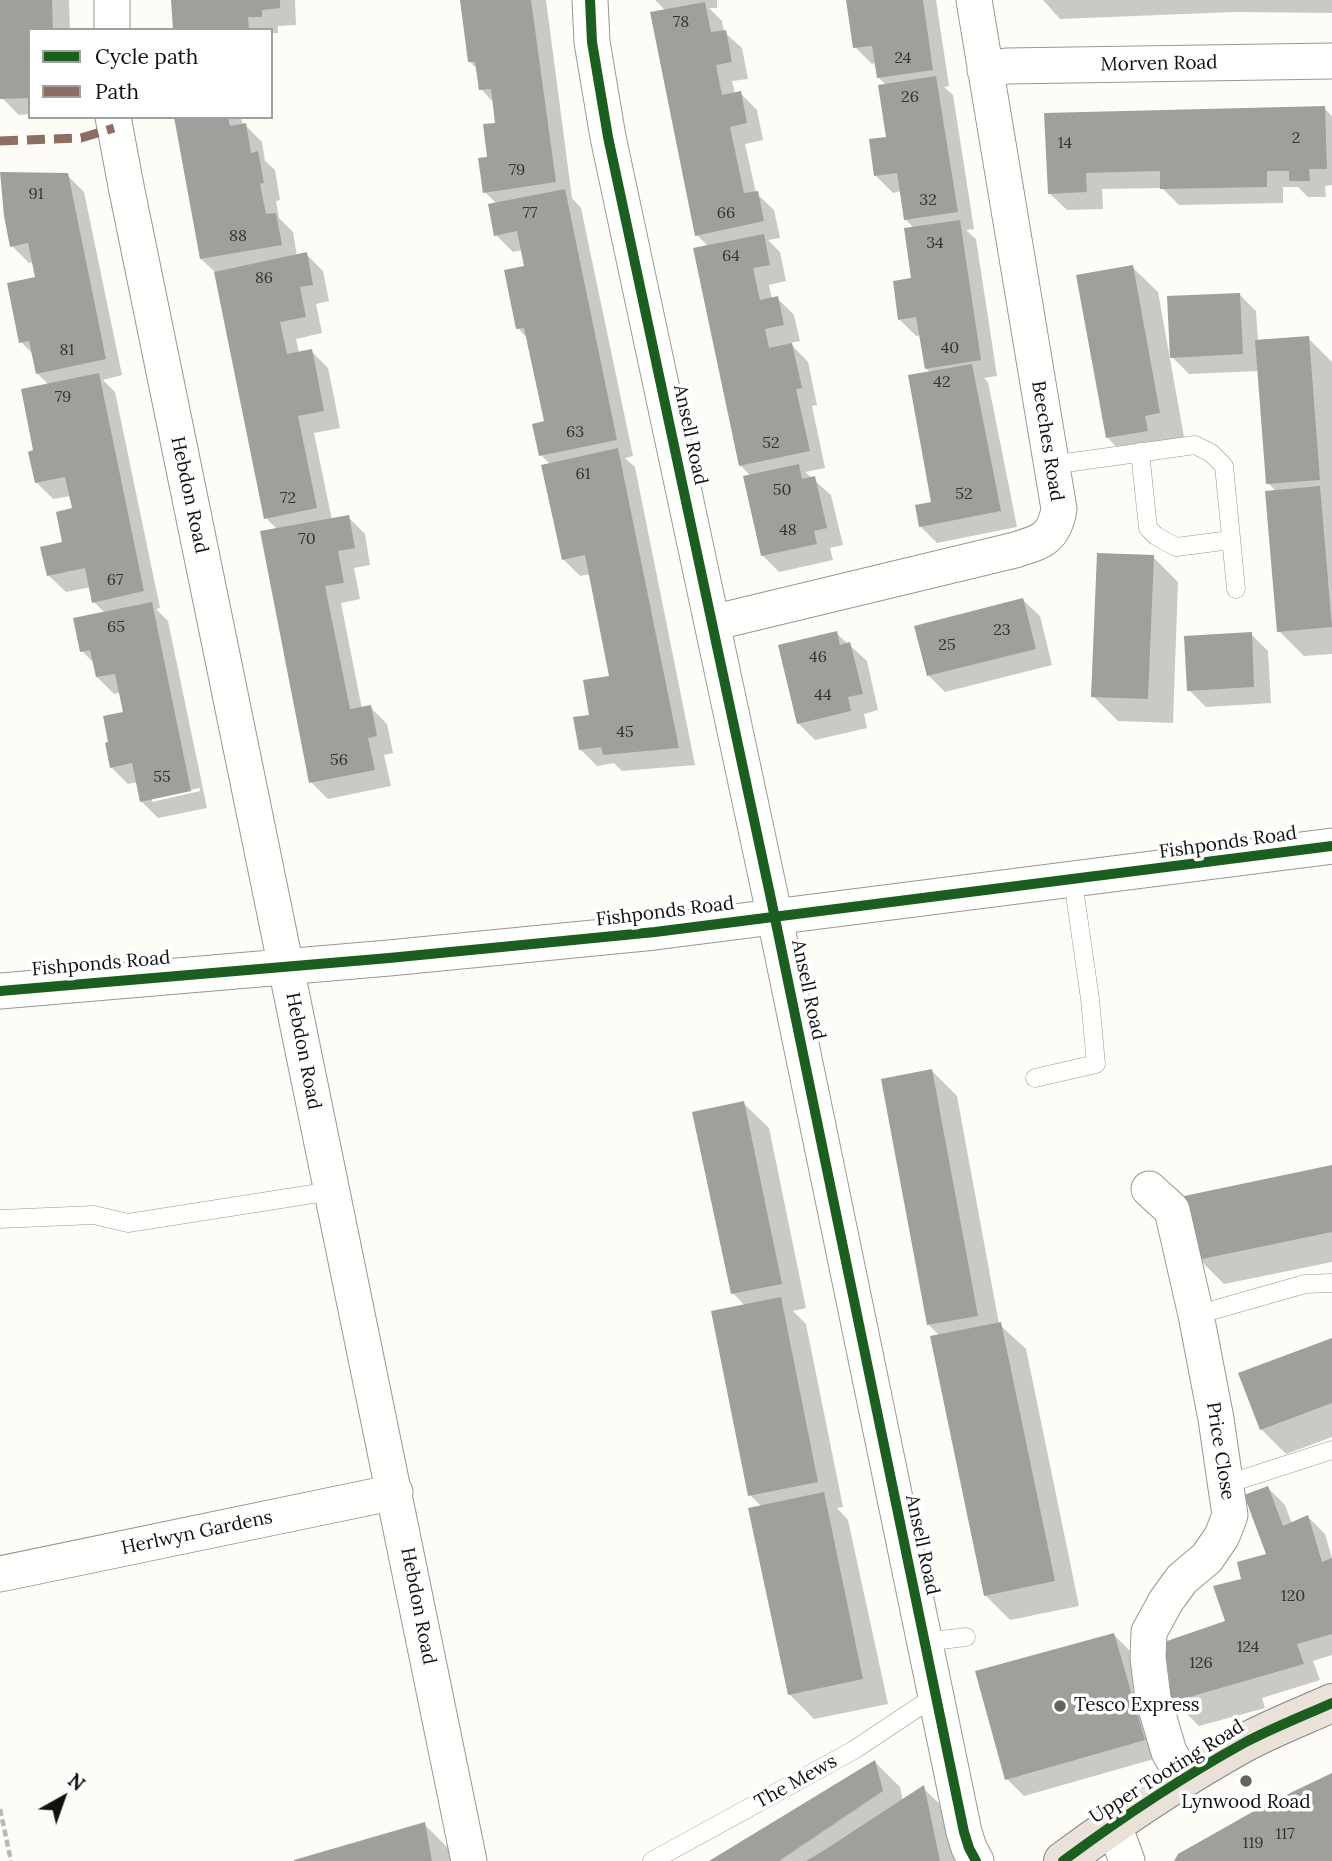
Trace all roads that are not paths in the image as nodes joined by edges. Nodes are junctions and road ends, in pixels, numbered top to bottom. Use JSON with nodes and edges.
{"nodes":[{"id":1,"x":112,"y":0,"type":"edge"},
{"id":2,"x":590,"y":0,"type":"edge"},
{"id":3,"x":974,"y":0,"type":"edge"},
{"id":4,"x":111,"y":28,"type":"edge"},
{"id":5,"x":1332,"y":61,"type":"edge"},
{"id":6,"x":985,"y":70,"type":"junction"},
{"id":7,"x":113,"y":119,"type":"edge"},
{"id":8,"x":1140,"y":452,"type":"junction"},
{"id":9,"x":1051,"y":465,"type":"junction"},
{"id":10,"x":1231,"y":540,"type":"junction"},
{"id":11,"x":1236,"y":589,"type":"dead end"},
{"id":12,"x":712,"y":623,"type":"junction"},
{"id":13,"x":1332,"y":846,"type":"edge"},
{"id":14,"x":1073,"y":881,"type":"junction"},
{"id":15,"x":775,"y":916,"type":"junction"},
{"id":16,"x":286,"y":966,"type":"junction"},
{"id":17,"x":0,"y":991,"type":"edge"},
{"id":18,"x":1035,"y":1078,"type":"dead end"},
{"id":19,"x":1149,"y":1189,"type":"dead end"},
{"id":20,"x":332,"y":1191,"type":"junction"},
{"id":21,"x":0,"y":1219,"type":"edge"},
{"id":22,"x":1332,"y":1283,"type":"edge"},
{"id":23,"x":1196,"y":1315,"type":"junction"},
{"id":24,"x":1332,"y":1450,"type":"edge"},
{"id":25,"x":1227,"y":1484,"type":"junction"},
{"id":26,"x":395,"y":1492,"type":"junction"},
{"id":27,"x":0,"y":1574,"type":"edge"},
{"id":28,"x":966,"y":1637,"type":"dead end"},
{"id":29,"x":924,"y":1642,"type":"junction"},
{"id":30,"x":935,"y":1696,"type":"junction"},
{"id":31,"x":1332,"y":1703,"type":"edge"},
{"id":32,"x":1184,"y":1778,"type":"junction"},
{"id":33,"x":1114,"y":1823,"type":"junction"},
{"id":34,"x":469,"y":1861,"type":"edge"},
{"id":35,"x":652,"y":1861,"type":"edge"},
{"id":36,"x":976,"y":1861,"type":"edge"},
{"id":37,"x":1063,"y":1861,"type":"edge"},
{"id":38,"x":1127,"y":1861,"type":"edge"}],
"edges":[{"from":1,"to":4,"type":"street"},
{"from":2,"to":12,"type":"street","name":"Ansell Road"},
{"from":3,"to":6,"type":"street","name":"Beeches Road"},
{"from":5,"to":6,"type":"street","name":"Morven Road"},
{"from":6,"to":9,"type":"street","name":"Beeches Road"},
{"from":7,"to":16,"type":"street","name":"Hebdon Road"},
{"from":8,"to":9,"type":"lane"},
{"from":8,"to":10,"type":"lane"},
{"from":8,"to":10,"type":"lane"},
{"from":9,"to":12,"type":"street","name":"Beeches Road"},
{"from":10,"to":11,"type":"lane"},
{"from":12,"to":15,"type":"street","name":"Ansell Road"},
{"from":13,"to":14,"type":"street","name":"Fishponds Road"},
{"from":14,"to":15,"type":"street","name":"Fishponds Road"},
{"from":14,"to":18,"type":"lane"},
{"from":15,"to":16,"type":"street","name":"Fishponds Road"},
{"from":15,"to":29,"type":"street","name":"Ansell Road"},
{"from":16,"to":17,"type":"street","name":"Fishponds Road"},
{"from":16,"to":20,"type":"street","name":"Hebdon Road"},
{"from":19,"to":23,"type":"street","name":"Price Close"},
{"from":20,"to":21,"type":"lane"},
{"from":20,"to":26,"type":"street","name":"Hebdon Road"},
{"from":22,"to":23,"type":"lane"},
{"from":23,"to":25,"type":"street","name":"Price Close"},
{"from":24,"to":25,"type":"lane"},
{"from":25,"to":32,"type":"street","name":"Price Close"},
{"from":26,"to":27,"type":"street","name":"Herlwyn Gardens"},
{"from":26,"to":34,"type":"street","name":"Hebdon Road"},
{"from":28,"to":29,"type":"lane"},
{"from":29,"to":30,"type":"street","name":"Ansell Road"},
{"from":30,"to":35,"type":"lane","name":"The Mews"},
{"from":30,"to":36,"type":"street","name":"Ansell Road"},
{"from":31,"to":32,"type":"highway","name":"Upper Tooting Road"},
{"from":32,"to":33,"type":"highway","name":"Upper Tooting Road"},
{"from":33,"to":37,"type":"highway","name":"Upper Tooting Road"},
{"from":33,"to":38,"type":"street"}]}
